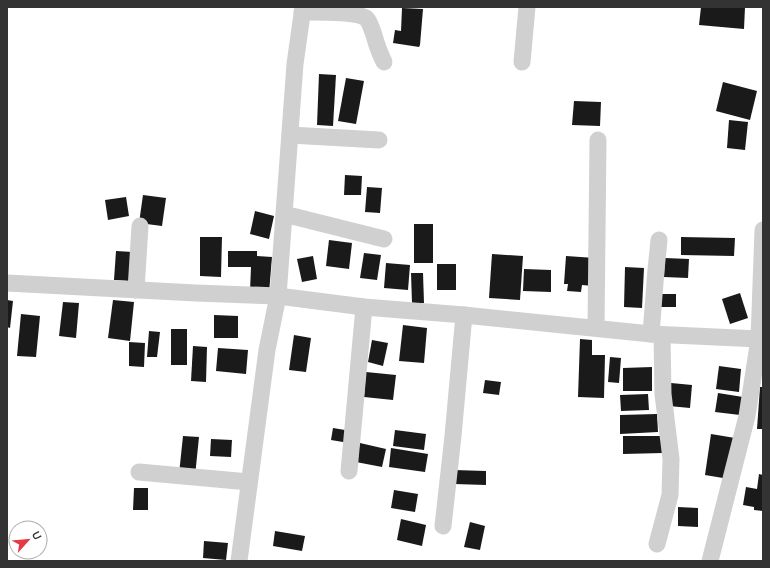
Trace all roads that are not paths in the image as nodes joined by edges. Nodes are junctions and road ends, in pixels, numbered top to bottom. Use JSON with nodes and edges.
{"nodes":[{"id":1,"x":527,"y":7,"type":"edge"},
{"id":2,"x":303,"y":9,"type":"edge"},
{"id":3,"x":384,"y":62,"type":"dead end"},
{"id":4,"x":522,"y":62,"type":"dead end"},
{"id":5,"x":290,"y":135,"type":"junction"},
{"id":6,"x":379,"y":140,"type":"dead end"},
{"id":7,"x":598,"y":140,"type":"dead end"},
{"id":8,"x":284,"y":214,"type":"junction"},
{"id":9,"x":140,"y":226,"type":"dead end"},
{"id":10,"x":763,"y":230,"type":"edge"},
{"id":11,"x":384,"y":239,"type":"dead end"},
{"id":12,"x":659,"y":240,"type":"dead end"},
{"id":13,"x":7,"y":283,"type":"edge"},
{"id":14,"x":136,"y":290,"type":"junction"},
{"id":15,"x":278,"y":296,"type":"junction"},
{"id":16,"x":364,"y":307,"type":"junction"},
{"id":17,"x":464,"y":316,"type":"junction"},
{"id":18,"x":596,"y":328,"type":"junction"},
{"id":19,"x":656,"y":334,"type":"junction"},
{"id":20,"x":759,"y":339,"type":"junction"},
{"id":21,"x":349,"y":471,"type":"dead end"},
{"id":22,"x":139,"y":472,"type":"dead end"},
{"id":23,"x":249,"y":482,"type":"junction"},
{"id":24,"x":443,"y":526,"type":"dead end"},
{"id":25,"x":657,"y":544,"type":"dead end"},
{"id":26,"x":239,"y":561,"type":"edge"},
{"id":27,"x":710,"y":561,"type":"edge"}],
"edges":[{"from":1,"to":4,"type":"street"},
{"from":2,"to":3,"type":"street"},
{"from":2,"to":5,"type":"street"},
{"from":5,"to":6,"type":"street"},
{"from":5,"to":8,"type":"street"},
{"from":7,"to":18,"type":"street"},
{"from":8,"to":11,"type":"street"},
{"from":8,"to":15,"type":"street"},
{"from":9,"to":14,"type":"street"},
{"from":10,"to":20,"type":"street"},
{"from":12,"to":19,"type":"street"},
{"from":13,"to":14,"type":"street"},
{"from":14,"to":15,"type":"street"},
{"from":15,"to":16,"type":"street"},
{"from":15,"to":23,"type":"street"},
{"from":16,"to":17,"type":"street"},
{"from":16,"to":21,"type":"street"},
{"from":17,"to":18,"type":"street"},
{"from":17,"to":24,"type":"street"},
{"from":18,"to":19,"type":"street"},
{"from":19,"to":20,"type":"street"},
{"from":19,"to":25,"type":"street"},
{"from":20,"to":27,"type":"street"},
{"from":22,"to":23,"type":"street"},
{"from":23,"to":26,"type":"street"}]}
